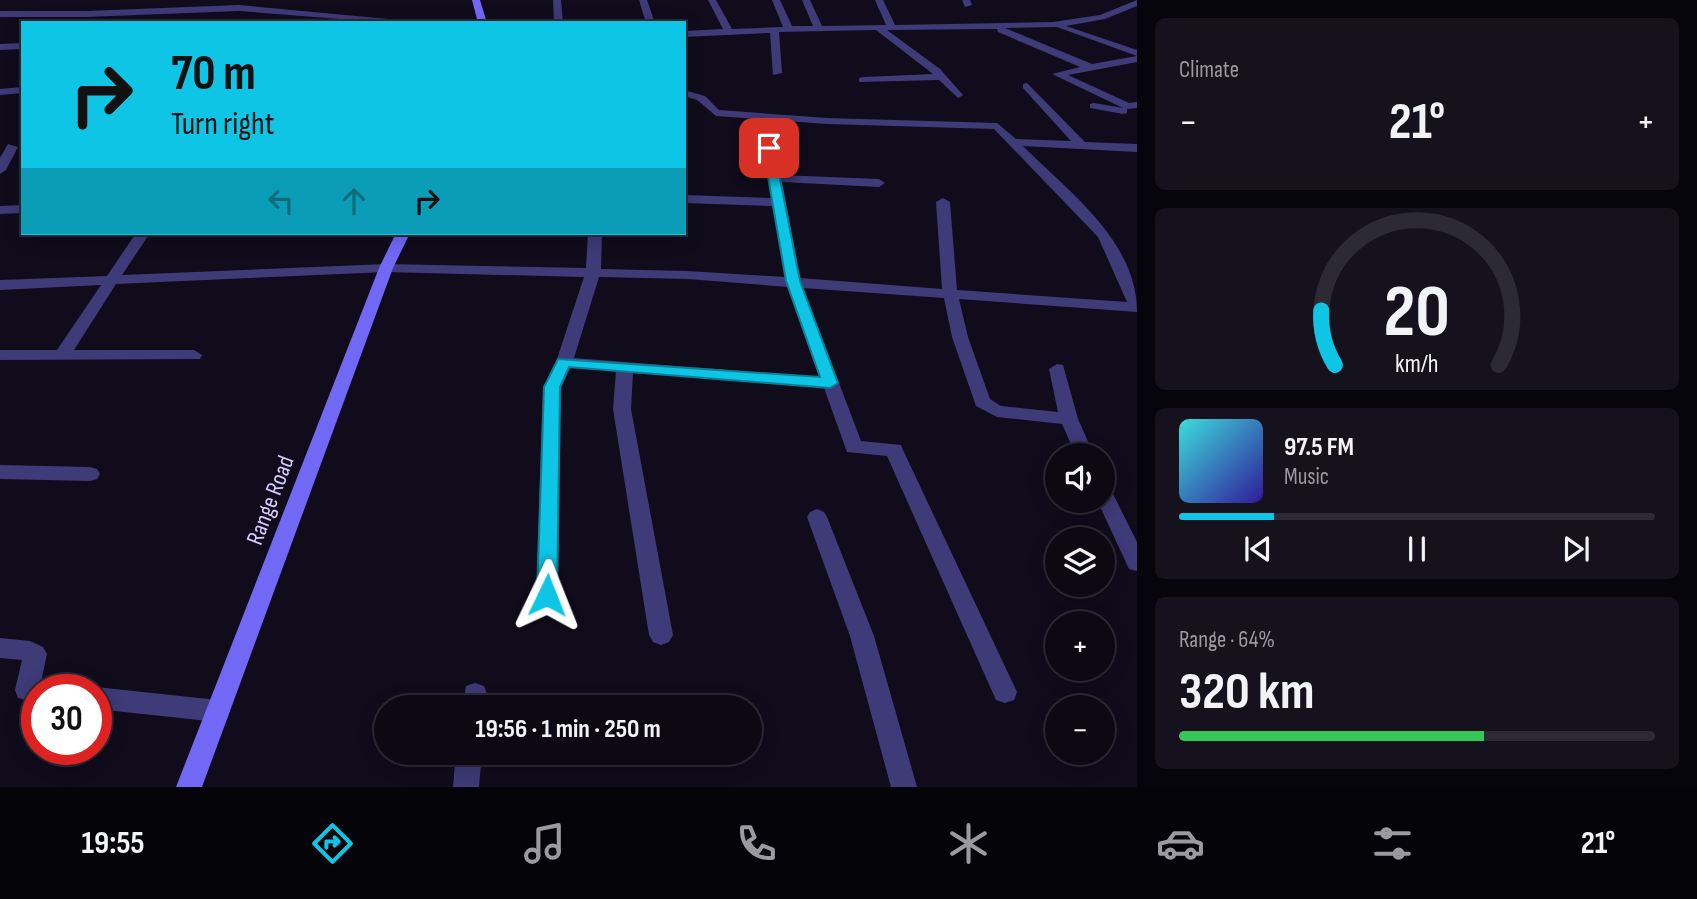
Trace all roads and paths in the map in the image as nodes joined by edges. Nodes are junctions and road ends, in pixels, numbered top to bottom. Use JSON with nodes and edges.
{"nodes":[{"id":1,"x":475,"y":0,"type":"edge"},
{"id":2,"x":556,"y":0,"type":"edge"},
{"id":3,"x":643,"y":0,"type":"edge"},
{"id":4,"x":776,"y":0,"type":"edge"},
{"id":5,"x":806,"y":0,"type":"edge"},
{"id":6,"x":879,"y":0,"type":"edge"},
{"id":7,"x":712,"y":1,"type":"edge"},
{"id":8,"x":1137,"y":3,"type":"edge"},
{"id":9,"x":185,"y":10,"type":"junction"},
{"id":10,"x":5,"y":14,"type":"edge"},
{"id":11,"x":314,"y":14,"type":"junction"},
{"id":12,"x":179,"y":21,"type":"edge"},
{"id":13,"x":306,"y":21,"type":"edge"},
{"id":14,"x":401,"y":21,"type":"edge"},
{"id":15,"x":482,"y":21,"type":"edge"},
{"id":16,"x":559,"y":21,"type":"edge"},
{"id":17,"x":650,"y":21,"type":"edge"},
{"id":18,"x":1053,"y":25,"type":"junction"},
{"id":19,"x":0,"y":27,"type":"edge"},
{"id":20,"x":877,"y":27,"type":"junction"},
{"id":21,"x":994,"y":27,"type":"junction"},
{"id":22,"x":818,"y":28,"type":"junction"},
{"id":23,"x":892,"y":28,"type":"junction"},
{"id":24,"x":789,"y":29,"type":"junction"},
{"id":25,"x":774,"y":30,"type":"junction"},
{"id":26,"x":729,"y":32,"type":"junction"},
{"id":27,"x":686,"y":34,"type":"edge"},
{"id":28,"x":21,"y":46,"type":"edge"},
{"id":29,"x":0,"y":47,"type":"edge"},
{"id":30,"x":1137,"y":53,"type":"edge"},
{"id":31,"x":1137,"y":59,"type":"edge"},
{"id":32,"x":1092,"y":68,"type":"junction"},
{"id":33,"x":777,"y":72,"type":"dead end"},
{"id":34,"x":941,"y":77,"type":"junction"},
{"id":35,"x":863,"y":80,"type":"dead end"},
{"id":36,"x":1027,"y":86,"type":"dead end"},
{"id":37,"x":21,"y":90,"type":"edge"},
{"id":38,"x":0,"y":92,"type":"edge"},
{"id":39,"x":686,"y":94,"type":"edge"},
{"id":40,"x":958,"y":95,"type":"dead end"},
{"id":41,"x":1137,"y":105,"type":"edge"},
{"id":42,"x":1094,"y":106,"type":"dead end"},
{"id":43,"x":1137,"y":113,"type":"edge"},
{"id":44,"x":1015,"y":142,"type":"junction"},
{"id":45,"x":1081,"y":145,"type":"junction"},
{"id":46,"x":0,"y":148,"type":"edge"},
{"id":47,"x":769,"y":148,"type":"dead end"},
{"id":48,"x":1136,"y":149,"type":"edge"},
{"id":49,"x":0,"y":170,"type":"edge"},
{"id":50,"x":774,"y":178,"type":"junction"},
{"id":51,"x":879,"y":183,"type":"dead end"},
{"id":52,"x":686,"y":199,"type":"edge"},
{"id":53,"x":779,"y":202,"type":"junction"},
{"id":54,"x":943,"y":202,"type":"dead end"},
{"id":55,"x":21,"y":209,"type":"edge"},
{"id":56,"x":0,"y":210,"type":"edge"},
{"id":57,"x":142,"y":235,"type":"edge"},
{"id":58,"x":402,"y":235,"type":"edge"},
{"id":59,"x":595,"y":235,"type":"edge"},
{"id":60,"x":386,"y":268,"type":"junction"},
{"id":61,"x":593,"y":273,"type":"junction"},
{"id":62,"x":113,"y":278,"type":"junction"},
{"id":63,"x":793,"y":281,"type":"junction"},
{"id":64,"x":0,"y":285,"type":"edge"},
{"id":65,"x":950,"y":292,"type":"junction"},
{"id":66,"x":1137,"y":307,"type":"edge"},
{"id":67,"x":0,"y":355,"type":"edge"},
{"id":68,"x":62,"y":355,"type":"junction"},
{"id":69,"x":194,"y":355,"type":"dead end"},
{"id":70,"x":564,"y":362,"type":"junction"},
{"id":71,"x":625,"y":367,"type":"junction"},
{"id":72,"x":1057,"y":369,"type":"dead end"},
{"id":73,"x":830,"y":383,"type":"junction"},
{"id":74,"x":1069,"y":419,"type":"junction"},
{"id":75,"x":1080,"y":443,"type":"edge"},
{"id":76,"x":0,"y":472,"type":"edge"},
{"id":77,"x":90,"y":474,"type":"dead end"},
{"id":78,"x":1113,"y":513,"type":"edge"},
{"id":79,"x":817,"y":517,"type":"dead end"},
{"id":80,"x":1137,"y":562,"type":"edge"},
{"id":81,"x":547,"y":595,"type":"dead end"},
{"id":82,"x":661,"y":635,"type":"dead end"},
{"id":83,"x":0,"y":648,"type":"edge"},
{"id":84,"x":31,"y":674,"type":"edge"},
{"id":85,"x":1005,"y":692,"type":"dead end"},
{"id":86,"x":112,"y":700,"type":"edge"},
{"id":87,"x":218,"y":711,"type":"junction"},
{"id":88,"x":468,"y":765,"type":"edge"},
{"id":89,"x":189,"y":787,"type":"edge"},
{"id":90,"x":466,"y":787,"type":"edge"},
{"id":91,"x":904,"y":787,"type":"edge"}],
"edges":[{"from":1,"to":15,"type":"main road"},
{"from":2,"to":16,"type":"street"},
{"from":3,"to":17,"type":"street"},
{"from":4,"to":24,"type":"street"},
{"from":5,"to":22,"type":"street"},
{"from":6,"to":23,"type":"street"},
{"from":7,"to":26,"type":"street"},
{"from":8,"to":18,"type":"street"},
{"from":9,"to":10,"type":"street"},
{"from":9,"to":11,"type":"street"},
{"from":9,"to":12,"type":"street"},
{"from":10,"to":19,"type":"street"},
{"from":11,"to":13,"type":"street"},
{"from":11,"to":14,"type":"street"},
{"from":18,"to":21,"type":"street"},
{"from":18,"to":30,"type":"street"},
{"from":20,"to":22,"type":"street"},
{"from":20,"to":23,"type":"street"},
{"from":20,"to":34,"type":"street"},
{"from":21,"to":23,"type":"street"},
{"from":21,"to":32,"type":"street"},
{"from":22,"to":24,"type":"street"},
{"from":24,"to":25,"type":"street"},
{"from":25,"to":26,"type":"street"},
{"from":25,"to":33,"type":"street"},
{"from":26,"to":27,"type":"street"},
{"from":28,"to":29,"type":"street"},
{"from":31,"to":32,"type":"street"},
{"from":32,"to":41,"type":"street"},
{"from":34,"to":35,"type":"street"},
{"from":34,"to":40,"type":"street"},
{"from":36,"to":45,"type":"street"},
{"from":37,"to":38,"type":"street"},
{"from":39,"to":44,"type":"street"},
{"from":42,"to":43,"type":"street"},
{"from":44,"to":45,"type":"street"},
{"from":44,"to":66,"type":"street"},
{"from":45,"to":48,"type":"street"},
{"from":46,"to":49,"type":"street"},
{"from":47,"to":50,"type":"street"},
{"from":50,"to":51,"type":"street"},
{"from":50,"to":53,"type":"street"},
{"from":52,"to":53,"type":"street"},
{"from":53,"to":63,"type":"street"},
{"from":54,"to":65,"type":"street"},
{"from":55,"to":56,"type":"street"},
{"from":57,"to":62,"type":"street"},
{"from":58,"to":60,"type":"main road","name":"Range Road"},
{"from":59,"to":61,"type":"street"},
{"from":60,"to":61,"type":"street"},
{"from":60,"to":62,"type":"street"},
{"from":60,"to":87,"type":"main road","name":"Range Road"},
{"from":61,"to":63,"type":"street"},
{"from":61,"to":70,"type":"street"},
{"from":62,"to":64,"type":"street"},
{"from":62,"to":68,"type":"street"},
{"from":63,"to":65,"type":"street"},
{"from":63,"to":73,"type":"street"},
{"from":65,"to":66,"type":"street"},
{"from":65,"to":74,"type":"street"},
{"from":67,"to":68,"type":"street"},
{"from":68,"to":69,"type":"street"},
{"from":70,"to":71,"type":"street"},
{"from":70,"to":81,"type":"street"},
{"from":71,"to":73,"type":"street"},
{"from":71,"to":82,"type":"street"},
{"from":72,"to":74,"type":"street"},
{"from":73,"to":85,"type":"street"},
{"from":74,"to":75,"type":"street"},
{"from":76,"to":77,"type":"street"},
{"from":78,"to":80,"type":"street"},
{"from":79,"to":91,"type":"street"},
{"from":83,"to":84,"type":"street"},
{"from":86,"to":87,"type":"street"},
{"from":87,"to":89,"type":"main road","name":"Range Road"},
{"from":88,"to":90,"type":"street"}]}
